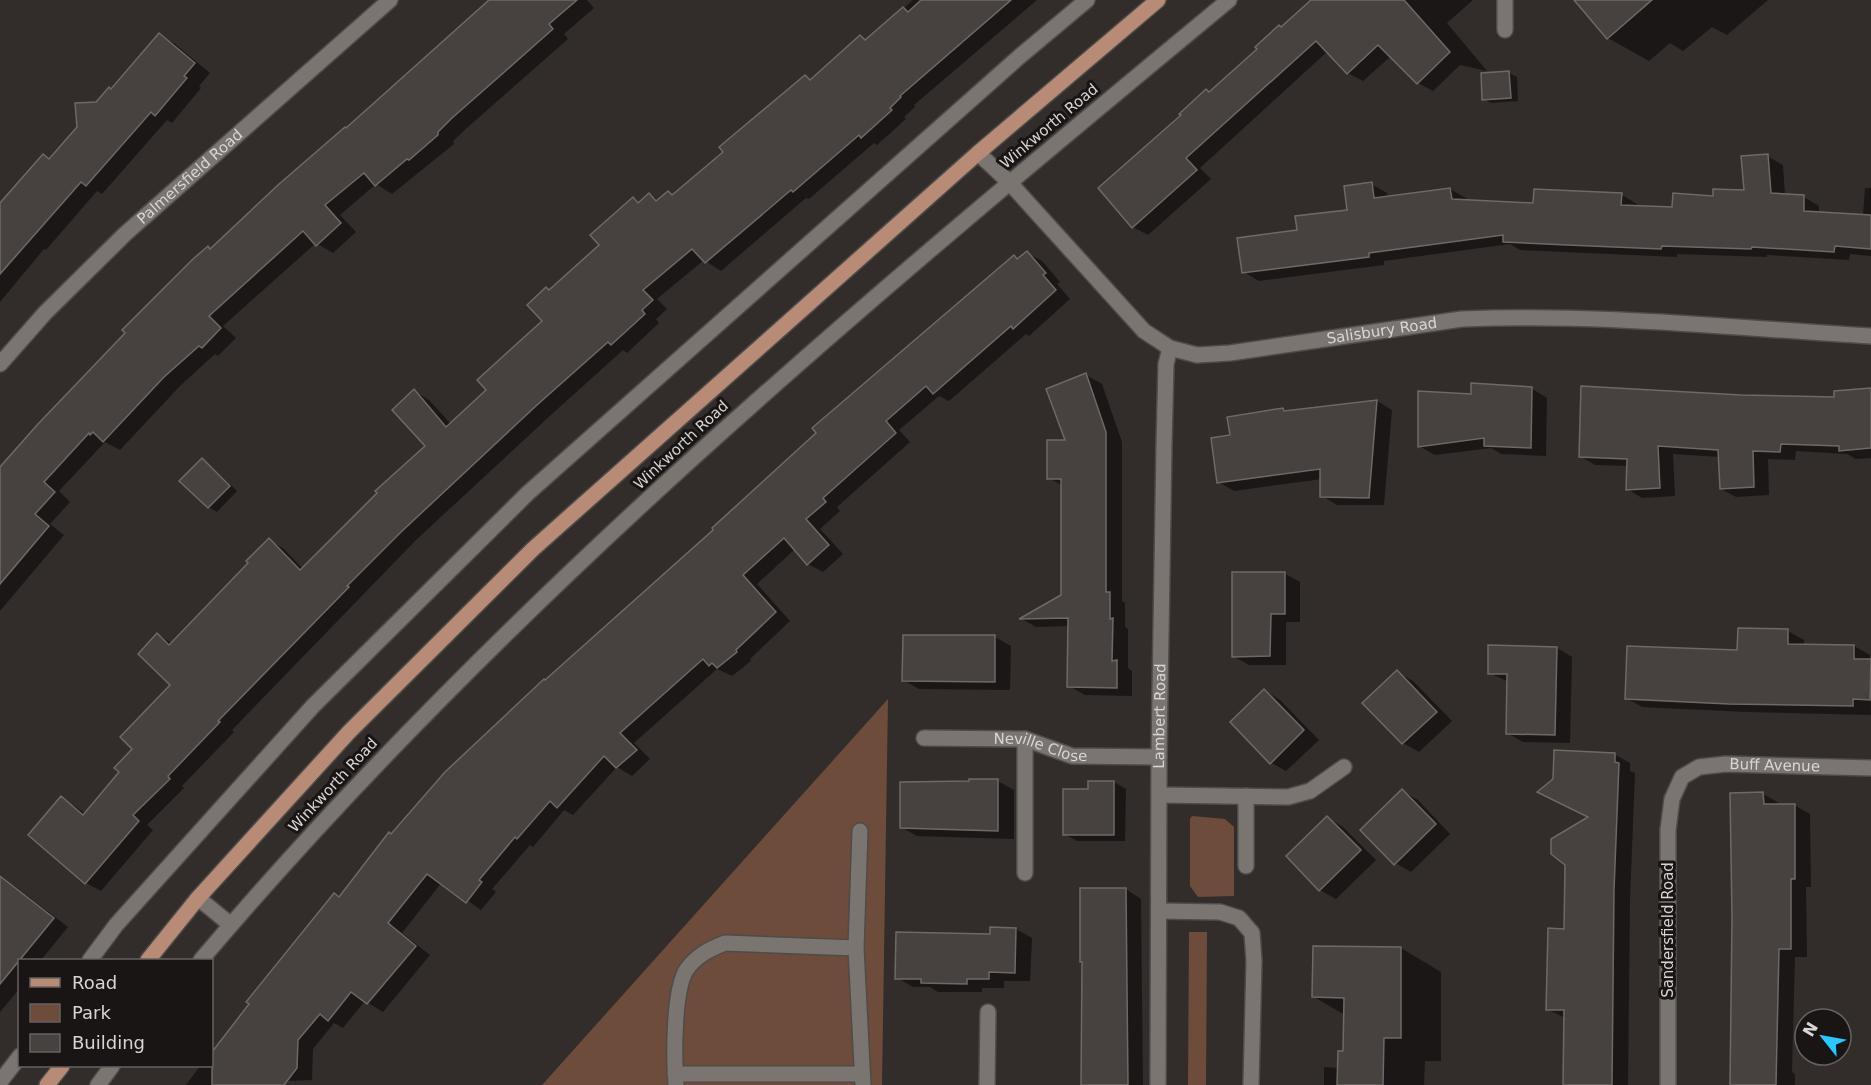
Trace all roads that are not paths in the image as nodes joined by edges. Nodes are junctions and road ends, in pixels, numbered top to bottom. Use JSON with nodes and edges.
{"nodes":[{"id":1,"x":390,"y":0,"type":"edge"},
{"id":2,"x":1087,"y":0,"type":"edge"},
{"id":3,"x":1158,"y":0,"type":"edge"},
{"id":4,"x":1229,"y":0,"type":"edge"},
{"id":5,"x":1505,"y":0,"type":"edge"},
{"id":6,"x":1505,"y":30,"type":"dead end"},
{"id":7,"x":978,"y":153,"type":"junction"},
{"id":8,"x":1009,"y":182,"type":"junction"},
{"id":9,"x":1871,"y":336,"type":"edge"},
{"id":10,"x":1170,"y":348,"type":"junction"},
{"id":11,"x":0,"y":364,"type":"edge"},
{"id":12,"x":924,"y":738,"type":"dead end"},
{"id":13,"x":1025,"y":739,"type":"junction"},
{"id":14,"x":1159,"y":757,"type":"junction"},
{"id":15,"x":1344,"y":767,"type":"dead end"},
{"id":16,"x":1871,"y":768,"type":"edge"},
{"id":17,"x":1682,"y":777,"type":"joint"},
{"id":18,"x":1160,"y":795,"type":"junction"},
{"id":19,"x":1246,"y":796,"type":"junction"},
{"id":20,"x":860,"y":831,"type":"dead end"},
{"id":21,"x":1246,"y":866,"type":"dead end"},
{"id":22,"x":1025,"y":873,"type":"dead end"},
{"id":23,"x":198,"y":898,"type":"junction"},
{"id":24,"x":1159,"y":911,"type":"junction"},
{"id":25,"x":231,"y":925,"type":"junction"},
{"id":26,"x":856,"y":948,"type":"junction"},
{"id":27,"x":91,"y":959,"type":"edge"},
{"id":28,"x":149,"y":959,"type":"edge"},
{"id":29,"x":202,"y":959,"type":"edge"},
{"id":30,"x":988,"y":1012,"type":"dead end"},
{"id":31,"x":18,"y":1059,"type":"edge"},
{"id":32,"x":60,"y":1067,"type":"edge"},
{"id":33,"x":111,"y":1067,"type":"edge"},
{"id":34,"x":675,"y":1080,"type":"edge"},
{"id":35,"x":862,"y":1080,"type":"edge"},
{"id":36,"x":0,"y":1082,"type":"edge"},
{"id":37,"x":47,"y":1085,"type":"edge"},
{"id":38,"x":98,"y":1085,"type":"edge"},
{"id":39,"x":987,"y":1085,"type":"edge"},
{"id":40,"x":1158,"y":1085,"type":"edge"},
{"id":41,"x":1251,"y":1085,"type":"edge"},
{"id":42,"x":1668,"y":1085,"type":"edge"}],
"edges":[{"from":1,"to":11,"type":"street","name":"Palmersfield Road"},
{"from":2,"to":27,"type":"street"},
{"from":3,"to":7,"type":"main road","name":"Winkworth Road"},
{"from":4,"to":8,"type":"street","name":"Winkworth Road"},
{"from":5,"to":6,"type":"street"},
{"from":7,"to":8,"type":"street","name":"Salisbury Road"},
{"from":7,"to":23,"type":"main road","name":"Winkworth Road"},
{"from":8,"to":10,"type":"street","name":"Salisbury Road"},
{"from":8,"to":25,"type":"street","name":"Winkworth Road"},
{"from":9,"to":10,"type":"street","name":"Salisbury Road"},
{"from":10,"to":14,"type":"street","name":"Lambert Road"},
{"from":12,"to":13,"type":"street","name":"Neville Close"},
{"from":13,"to":14,"type":"street","name":"Neville Close"},
{"from":13,"to":22,"type":"street"},
{"from":14,"to":18,"type":"street","name":"Lambert Road"},
{"from":15,"to":19,"type":"street"},
{"from":16,"to":17,"type":"street","name":"Buff Avenue"},
{"from":17,"to":42,"type":"street","name":"Sandersfield Road"},
{"from":18,"to":19,"type":"street"},
{"from":18,"to":24,"type":"street","name":"Lambert Road"},
{"from":19,"to":21,"type":"street"},
{"from":20,"to":26,"type":"street"},
{"from":23,"to":25,"type":"street"},
{"from":23,"to":28,"type":"main road","name":"Winkworth Road"},
{"from":24,"to":40,"type":"street","name":"Lambert Road"},
{"from":24,"to":41,"type":"street"},
{"from":25,"to":29,"type":"street","name":"Winkworth Road"},
{"from":26,"to":34,"type":"street"},
{"from":26,"to":35,"type":"street"},
{"from":30,"to":39,"type":"street"},
{"from":31,"to":36,"type":"street"},
{"from":32,"to":37,"type":"main road"},
{"from":33,"to":38,"type":"street"},
{"from":34,"to":35,"type":"street"}]}
